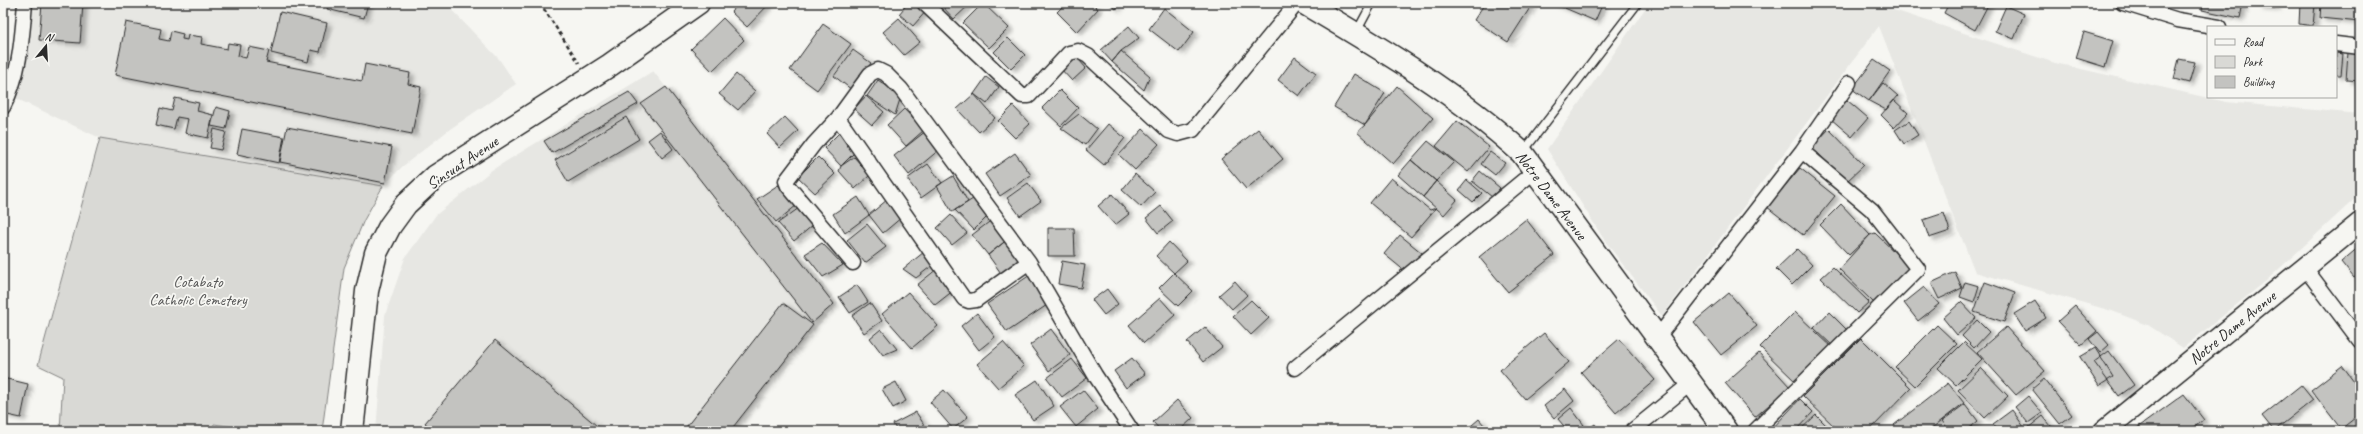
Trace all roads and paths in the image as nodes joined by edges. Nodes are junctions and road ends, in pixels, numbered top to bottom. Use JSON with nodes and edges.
{"nodes":[{"id":1,"x":24,"y":3,"type":"edge"},
{"id":2,"x":540,"y":3,"type":"edge"},
{"id":3,"x":698,"y":3,"type":"edge"},
{"id":4,"x":924,"y":3,"type":"edge"},
{"id":5,"x":1297,"y":3,"type":"edge"},
{"id":6,"x":1304,"y":3,"type":"edge"},
{"id":7,"x":1372,"y":3,"type":"edge"},
{"id":8,"x":1638,"y":3,"type":"edge"},
{"id":9,"x":2123,"y":3,"type":"edge"},
{"id":10,"x":2213,"y":26,"type":"edge"},
{"id":11,"x":1355,"y":34,"type":"junction"},
{"id":12,"x":2337,"y":44,"type":"edge"},
{"id":13,"x":2360,"y":47,"type":"edge"},
{"id":14,"x":579,"y":62,"type":"dead end"},
{"id":15,"x":1849,"y":83,"type":"dead end"},
{"id":16,"x":3,"y":107,"type":"edge"},
{"id":17,"x":838,"y":118,"type":"junction"},
{"id":18,"x":1802,"y":151,"type":"junction"},
{"id":19,"x":1522,"y":153,"type":"junction"},
{"id":20,"x":1536,"y":170,"type":"junction"},
{"id":21,"x":2360,"y":223,"type":"edge"},
{"id":22,"x":1029,"y":262,"type":"junction"},
{"id":23,"x":853,"y":263,"type":"dead end"},
{"id":24,"x":2305,"y":268,"type":"junction"},
{"id":25,"x":1657,"y":338,"type":"junction"},
{"id":26,"x":2360,"y":341,"type":"edge"},
{"id":27,"x":1295,"y":368,"type":"dead end"},
{"id":28,"x":1690,"y":384,"type":"junction"},
{"id":29,"x":352,"y":431,"type":"edge"},
{"id":30,"x":1132,"y":431,"type":"edge"},
{"id":31,"x":1632,"y":431,"type":"edge"},
{"id":32,"x":1726,"y":431,"type":"edge"},
{"id":33,"x":1755,"y":431,"type":"edge"},
{"id":34,"x":2104,"y":431,"type":"edge"}],
"edges":[{"from":1,"to":16,"type":"street"},
{"from":2,"to":14,"type":"path"},
{"from":3,"to":29,"type":"main road","name":"Sinsuat Avenue"},
{"from":4,"to":5,"type":"street"},
{"from":6,"to":11,"type":"main road","name":"Notre Dame Avenue"},
{"from":7,"to":11,"type":"lane"},
{"from":8,"to":19,"type":"lane"},
{"from":9,"to":10,"type":"street"},
{"from":11,"to":19,"type":"main road","name":"Notre Dame Avenue"},
{"from":12,"to":13,"type":"street"},
{"from":15,"to":18,"type":"street"},
{"from":17,"to":22,"type":"street"},
{"from":17,"to":22,"type":"street"},
{"from":17,"to":23,"type":"street"},
{"from":18,"to":25,"type":"street"},
{"from":18,"to":33,"type":"street"},
{"from":19,"to":20,"type":"main road","name":"Notre Dame Avenue"},
{"from":20,"to":25,"type":"main road","name":"Notre Dame Avenue"},
{"from":20,"to":27,"type":"street"},
{"from":21,"to":24,"type":"street","name":"Notre Dame Avenue"},
{"from":22,"to":30,"type":"street"},
{"from":24,"to":26,"type":"street"},
{"from":24,"to":34,"type":"street","name":"Notre Dame Avenue"},
{"from":25,"to":28,"type":"main road","name":"Notre Dame Avenue"},
{"from":28,"to":31,"type":"street"},
{"from":28,"to":32,"type":"main road","name":"Notre Dame Avenue"}]}
